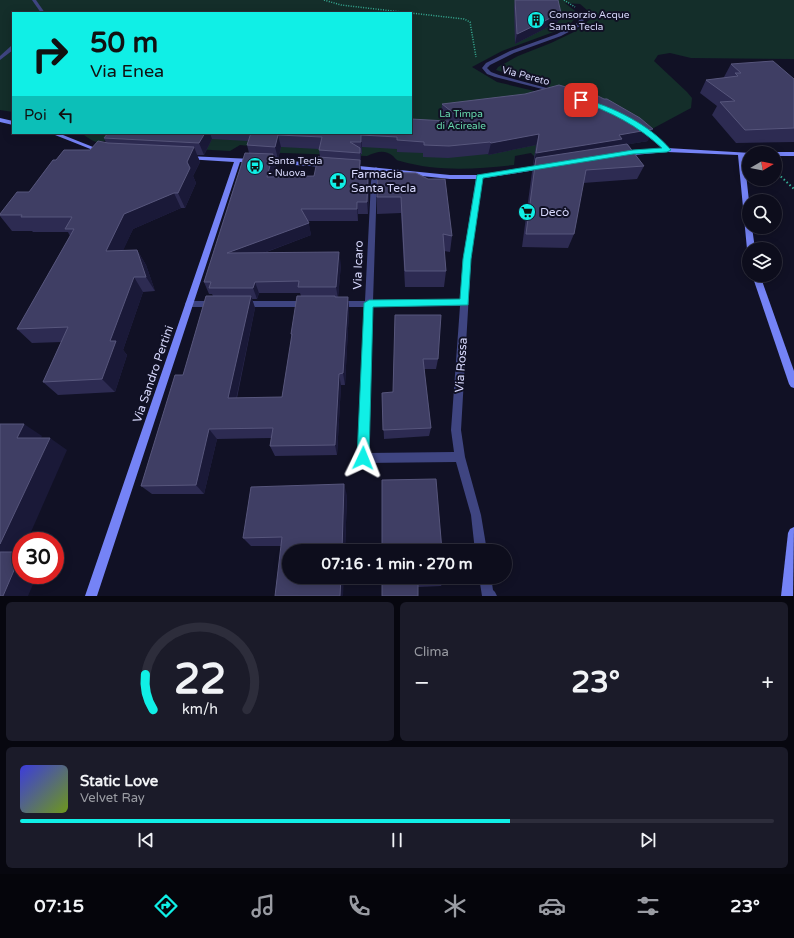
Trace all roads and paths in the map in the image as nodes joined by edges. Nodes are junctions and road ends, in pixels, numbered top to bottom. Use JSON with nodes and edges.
{"nodes":[{"id":1,"x":34,"y":0,"type":"edge"},
{"id":2,"x":324,"y":0,"type":"edge"},
{"id":3,"x":42,"y":12,"type":"edge"},
{"id":4,"x":401,"y":12,"type":"edge"},
{"id":5,"x":412,"y":13,"type":"edge"},
{"id":6,"x":586,"y":15,"type":"dead end"},
{"id":7,"x":12,"y":48,"type":"edge"},
{"id":8,"x":0,"y":59,"type":"edge"},
{"id":9,"x":484,"y":68,"type":"junction"},
{"id":10,"x":558,"y":93,"type":"edge"},
{"id":11,"x":0,"y":120,"type":"edge"},
{"id":12,"x":12,"y":123,"type":"edge"},
{"id":13,"x":639,"y":127,"type":"edge"},
{"id":14,"x":55,"y":134,"type":"edge"},
{"id":15,"x":667,"y":150,"type":"junction"},
{"id":16,"x":104,"y":152,"type":"edge"},
{"id":17,"x":617,"y":154,"type":"edge"},
{"id":18,"x":741,"y":154,"type":"joint"},
{"id":19,"x":782,"y":154,"type":"edge"},
{"id":20,"x":794,"y":154,"type":"edge"},
{"id":21,"x":184,"y":158,"type":"edge"},
{"id":22,"x":238,"y":160,"type":"junction"},
{"id":23,"x":330,"y":166,"type":"edge"},
{"id":24,"x":548,"y":166,"type":"edge"},
{"id":25,"x":346,"y":167,"type":"edge"},
{"id":26,"x":376,"y":168,"type":"junction"},
{"id":27,"x":479,"y":177,"type":"junction"},
{"id":28,"x":782,"y":178,"type":"edge"},
{"id":29,"x":794,"y":189,"type":"edge"},
{"id":30,"x":750,"y":242,"type":"edge"},
{"id":31,"x":758,"y":282,"type":"edge"},
{"id":32,"x":369,"y":303,"type":"junction"},
{"id":33,"x":465,"y":303,"type":"junction"},
{"id":34,"x":189,"y":304,"type":"junction"},
{"id":35,"x":220,"y":304,"type":"edge"},
{"id":36,"x":236,"y":304,"type":"edge"},
{"id":37,"x":314,"y":304,"type":"edge"},
{"id":38,"x":330,"y":304,"type":"edge"},
{"id":39,"x":794,"y":384,"type":"edge"},
{"id":40,"x":460,"y":457,"type":"junction"},
{"id":41,"x":794,"y":533,"type":"edge"},
{"id":42,"x":480,"y":544,"type":"edge"},
{"id":43,"x":486,"y":584,"type":"edge"},
{"id":44,"x":91,"y":596,"type":"edge"},
{"id":45,"x":491,"y":596,"type":"edge"},
{"id":46,"x":787,"y":596,"type":"edge"}],
"edges":[{"from":1,"to":3,"type":"street"},
{"from":2,"to":4,"type":"path"},
{"from":5,"to":9,"type":"path"},
{"from":6,"to":9,"type":"street","name":"Via Pereto"},
{"from":7,"to":8,"type":"street"},
{"from":9,"to":10,"type":"street","name":"Via Pereto"},
{"from":11,"to":12,"type":"street"},
{"from":13,"to":15,"type":"street"},
{"from":14,"to":16,"type":"street"},
{"from":15,"to":17,"type":"street"},
{"from":15,"to":18,"type":"street"},
{"from":18,"to":30,"type":"street"},
{"from":19,"to":20,"type":"street"},
{"from":21,"to":22,"type":"street"},
{"from":22,"to":23,"type":"street"},
{"from":22,"to":34,"type":"street","name":"Via Sandro Pertini"},
{"from":24,"to":27,"type":"street"},
{"from":25,"to":26,"type":"street"},
{"from":26,"to":27,"type":"street"},
{"from":26,"to":32,"type":"street","name":"Via Icaro"},
{"from":27,"to":33,"type":"street","name":"Via Rossa"},
{"from":28,"to":29,"type":"path"},
{"from":31,"to":39,"type":"street"},
{"from":32,"to":33,"type":"street"},
{"from":32,"to":38,"type":"street"},
{"from":32,"to":40,"type":"street","name":"Via Icaro"},
{"from":33,"to":40,"type":"street","name":"Via Rossa"},
{"from":34,"to":35,"type":"street"},
{"from":34,"to":44,"type":"street","name":"Via Sandro Pertini"},
{"from":36,"to":37,"type":"street"},
{"from":40,"to":42,"type":"street","name":"Via Rossa"},
{"from":41,"to":46,"type":"street"},
{"from":43,"to":45,"type":"street"}]}
